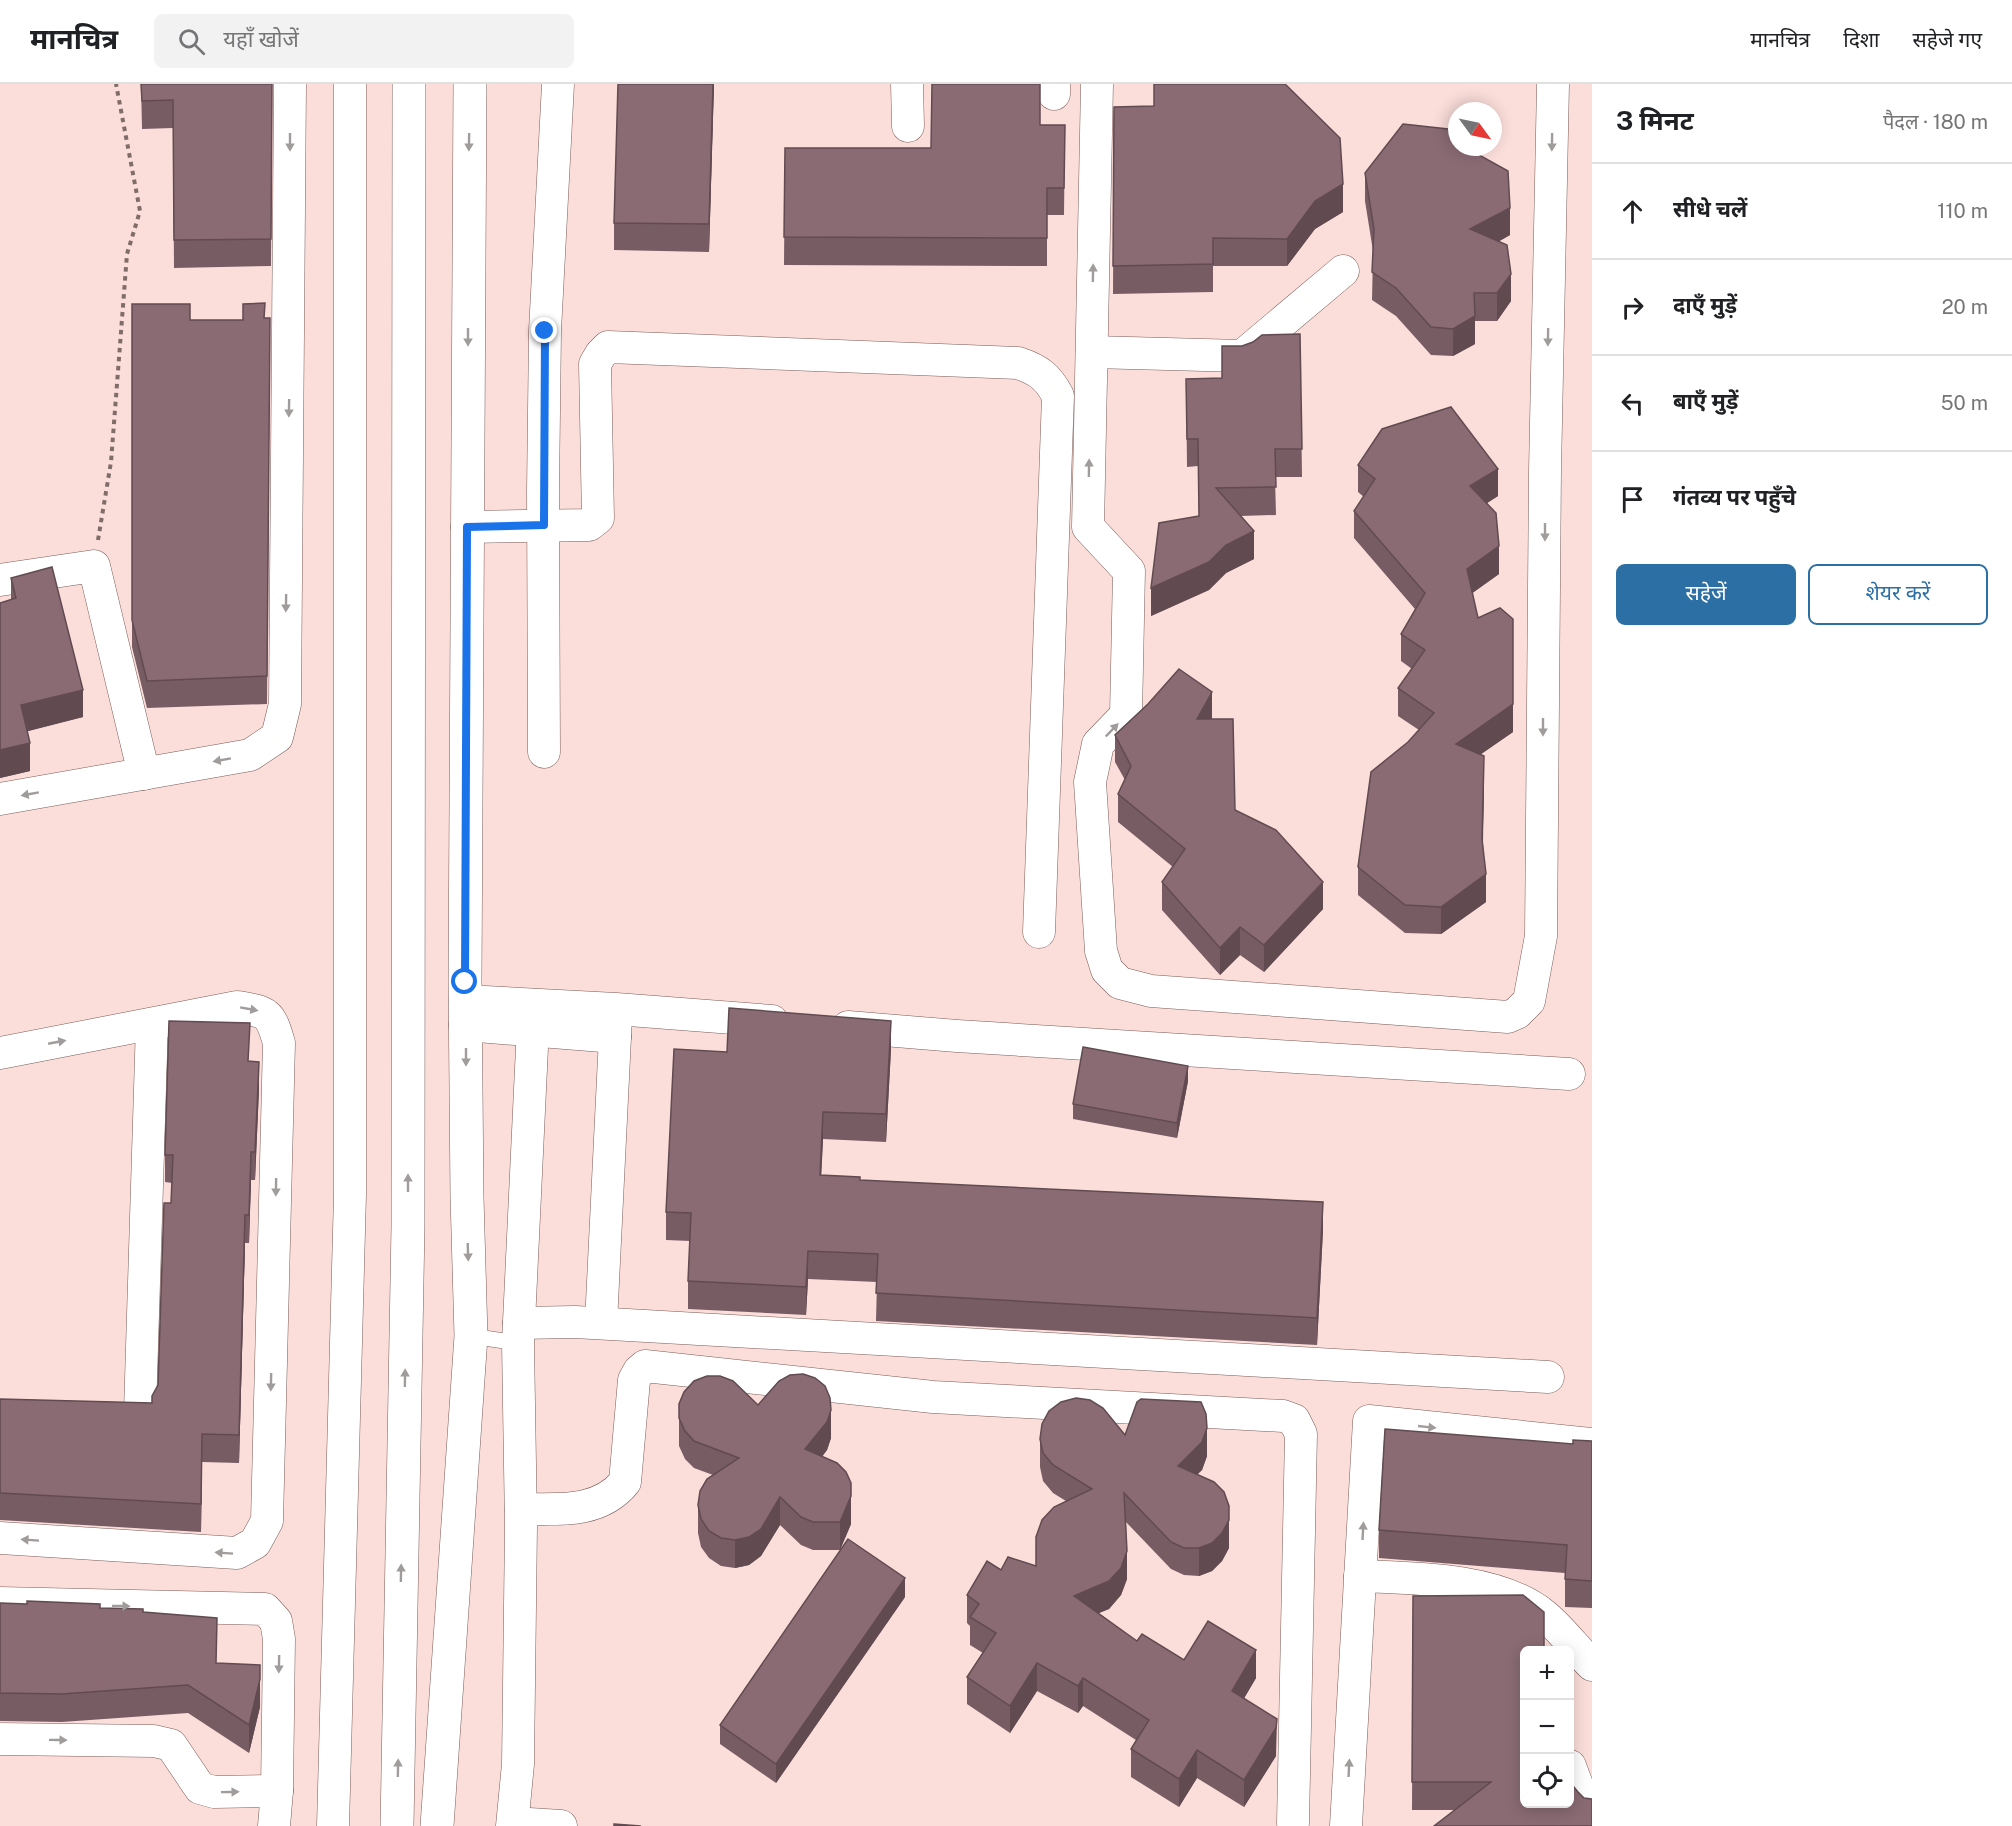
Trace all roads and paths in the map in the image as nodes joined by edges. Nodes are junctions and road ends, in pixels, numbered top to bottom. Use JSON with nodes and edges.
{"nodes":[{"id":1,"x":116,"y":84,"type":"edge"},
{"id":2,"x":290,"y":84,"type":"edge"},
{"id":3,"x":350,"y":84,"type":"edge"},
{"id":4,"x":409,"y":84,"type":"edge"},
{"id":5,"x":470,"y":84,"type":"edge"},
{"id":6,"x":558,"y":84,"type":"edge"},
{"id":7,"x":907,"y":84,"type":"edge"},
{"id":8,"x":1097,"y":84,"type":"edge"},
{"id":9,"x":1553,"y":84,"type":"edge"},
{"id":10,"x":908,"y":126,"type":"dead end"},
{"id":11,"x":1343,"y":271,"type":"dead end"},
{"id":12,"x":1092,"y":352,"type":"junction"},
{"id":13,"x":544,"y":525,"type":"junction"},
{"id":14,"x":467,"y":527,"type":"junction"},
{"id":15,"x":93,"y":566,"type":"junction"},
{"id":16,"x":0,"y":580,"type":"edge"},
{"id":17,"x":544,"y":752,"type":"dead end"},
{"id":18,"x":144,"y":774,"type":"junction"},
{"id":19,"x":0,"y":799,"type":"edge"},
{"id":20,"x":1039,"y":932,"type":"dead end"},
{"id":21,"x":465,"y":1013,"type":"junction"},
{"id":22,"x":534,"y":1017,"type":"junction"},
{"id":23,"x":615,"y":1023,"type":"junction"},
{"id":24,"x":152,"y":1024,"type":"junction"},
{"id":25,"x":0,"y":1053,"type":"edge"},
{"id":26,"x":1569,"y":1074,"type":"dead end"},
{"id":27,"x":601,"y":1323,"type":"junction"},
{"id":28,"x":518,"y":1333,"type":"junction"},
{"id":29,"x":471,"y":1336,"type":"junction"},
{"id":30,"x":1548,"y":1377,"type":"dead end"},
{"id":31,"x":140,"y":1412,"type":"edge"},
{"id":32,"x":1592,"y":1444,"type":"edge"},
{"id":33,"x":521,"y":1509,"type":"junction"},
{"id":34,"x":0,"y":1538,"type":"edge"},
{"id":35,"x":1360,"y":1576,"type":"junction"},
{"id":36,"x":0,"y":1603,"type":"edge"},
{"id":37,"x":1560,"y":1641,"type":"edge"},
{"id":38,"x":1592,"y":1665,"type":"edge"},
{"id":39,"x":0,"y":1739,"type":"edge"},
{"id":40,"x":1574,"y":1778,"type":"edge"},
{"id":41,"x":277,"y":1791,"type":"junction"},
{"id":42,"x":1592,"y":1809,"type":"edge"},
{"id":43,"x":1293,"y":1823,"type":"dead end"},
{"id":44,"x":512,"y":1824,"type":"edge"},
{"id":45,"x":274,"y":1826,"type":"edge"},
{"id":46,"x":333,"y":1826,"type":"edge"},
{"id":47,"x":397,"y":1826,"type":"edge"},
{"id":48,"x":437,"y":1826,"type":"edge"},
{"id":49,"x":561,"y":1826,"type":"edge"},
{"id":50,"x":1346,"y":1826,"type":"edge"}],
"edges":[{"from":1,"to":15,"type":"path"},
{"from":2,"to":18,"type":"street","one_way":true},
{"from":3,"to":46,"type":"street"},
{"from":47,"to":4,"type":"street","one_way":true},
{"from":5,"to":14,"type":"street","one_way":true},
{"from":6,"to":13,"type":"street"},
{"from":7,"to":10,"type":"street"},
{"from":12,"to":8,"type":"street","one_way":true},
{"from":9,"to":12,"type":"street","one_way":true},
{"from":11,"to":12,"type":"street"},
{"from":13,"to":14,"type":"street"},
{"from":13,"to":17,"type":"street"},
{"from":13,"to":20,"type":"street"},
{"from":14,"to":21,"type":"street"},
{"from":15,"to":16,"type":"street"},
{"from":15,"to":18,"type":"street"},
{"from":18,"to":19,"type":"street","one_way":true},
{"from":21,"to":22,"type":"street"},
{"from":21,"to":29,"type":"street","one_way":true},
{"from":22,"to":23,"type":"street"},
{"from":22,"to":28,"type":"street"},
{"from":23,"to":26,"type":"street"},
{"from":23,"to":27,"type":"street"},
{"from":25,"to":24,"type":"street","one_way":true},
{"from":24,"to":31,"type":"street"},
{"from":24,"to":34,"type":"street","one_way":true},
{"from":27,"to":28,"type":"street"},
{"from":27,"to":30,"type":"street"},
{"from":28,"to":29,"type":"lane"},
{"from":28,"to":33,"type":"street"},
{"from":29,"to":48,"type":"street"},
{"from":35,"to":32,"type":"street","one_way":true},
{"from":33,"to":43,"type":"street"},
{"from":33,"to":44,"type":"street"},
{"from":35,"to":37,"type":"street"},
{"from":50,"to":35,"type":"street","one_way":true},
{"from":36,"to":41,"type":"street","one_way":true},
{"from":37,"to":38,"type":"street"},
{"from":39,"to":41,"type":"street","one_way":true},
{"from":40,"to":42,"type":"street"},
{"from":41,"to":45,"type":"street"},
{"from":44,"to":49,"type":"street"}]}
